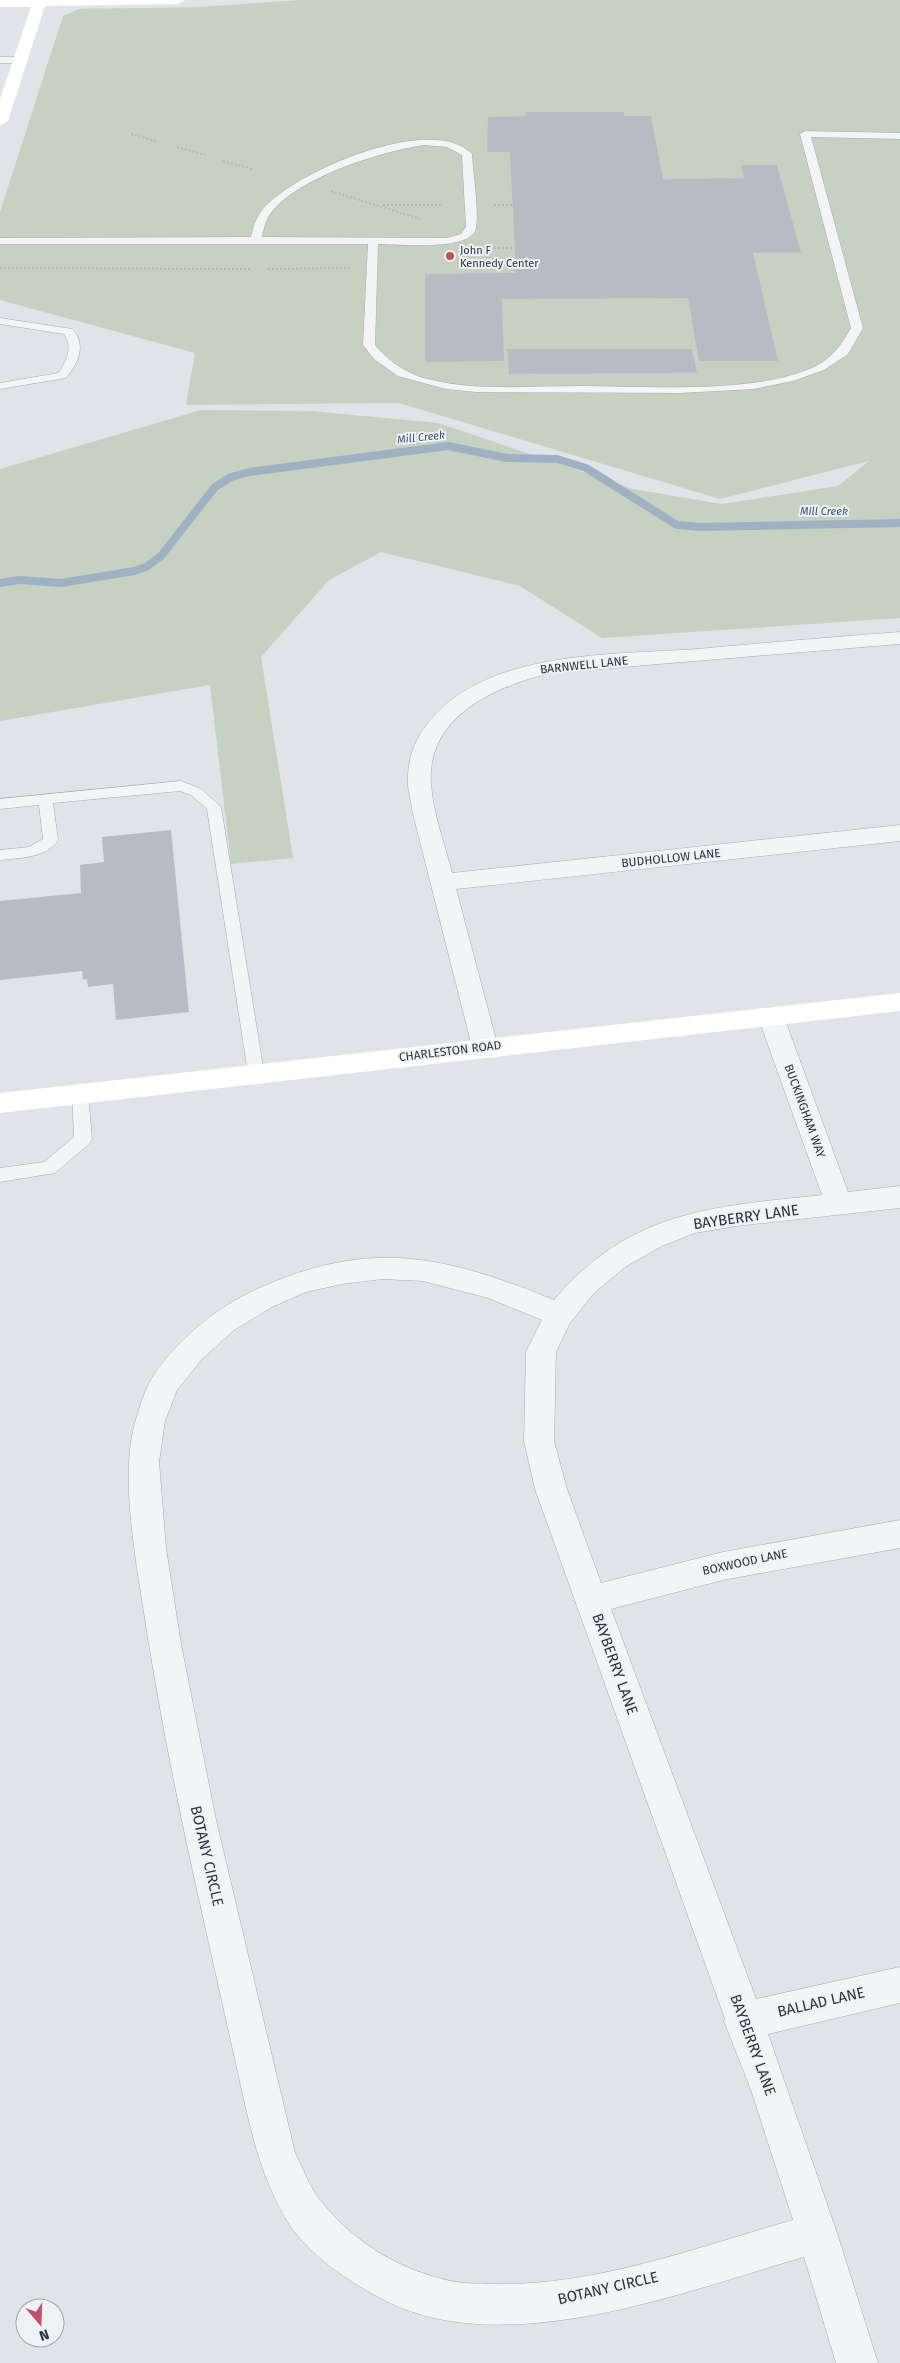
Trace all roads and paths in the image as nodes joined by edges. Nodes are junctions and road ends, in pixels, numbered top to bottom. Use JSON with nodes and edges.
{"nodes":[{"id":1,"x":178,"y":0,"type":"edge"},
{"id":2,"x":40,"y":1,"type":"edge"},
{"id":3,"x":0,"y":3,"type":"edge"},
{"id":4,"x":0,"y":60,"type":"edge"},
{"id":5,"x":22,"y":60,"type":"junction"},
{"id":6,"x":0,"y":121,"type":"edge"},
{"id":7,"x":131,"y":134,"type":"dead end"},
{"id":8,"x":900,"y":136,"type":"edge"},
{"id":9,"x":158,"y":142,"type":"dead end"},
{"id":10,"x":177,"y":147,"type":"dead end"},
{"id":11,"x":205,"y":155,"type":"dead end"},
{"id":12,"x":223,"y":161,"type":"dead end"},
{"id":13,"x":253,"y":169,"type":"dead end"},
{"id":14,"x":322,"y":189,"type":"dead end"},
{"id":15,"x":381,"y":205,"type":"junction"},
{"id":16,"x":442,"y":205,"type":"dead end"},
{"id":17,"x":487,"y":205,"type":"dead end"},
{"id":18,"x":513,"y":205,"type":"dead end"},
{"id":19,"x":426,"y":221,"type":"dead end"},
{"id":20,"x":0,"y":241,"type":"edge"},
{"id":21,"x":256,"y":241,"type":"junction"},
{"id":22,"x":373,"y":241,"type":"junction"},
{"id":23,"x":490,"y":248,"type":"dead end"},
{"id":24,"x":515,"y":248,"type":"dead end"},
{"id":25,"x":0,"y":268,"type":"edge"},
{"id":26,"x":268,"y":268,"type":"dead end"},
{"id":27,"x":352,"y":268,"type":"dead end"},
{"id":28,"x":251,"y":269,"type":"dead end"},
{"id":29,"x":0,"y":321,"type":"edge"},
{"id":30,"x":0,"y":386,"type":"edge"},
{"id":31,"x":900,"y":638,"type":"edge"},
{"id":32,"x":45,"y":799,"type":"junction"},
{"id":33,"x":0,"y":804,"type":"edge"},
{"id":34,"x":900,"y":833,"type":"edge"},
{"id":35,"x":0,"y":855,"type":"edge"},
{"id":36,"x":442,"y":882,"type":"junction"},
{"id":37,"x":900,"y":1002,"type":"edge"},
{"id":38,"x":771,"y":1017,"type":"junction"},
{"id":39,"x":485,"y":1047,"type":"junction"},
{"id":40,"x":256,"y":1074,"type":"junction"},
{"id":41,"x":80,"y":1094,"type":"junction"},
{"id":42,"x":0,"y":1103,"type":"edge"},
{"id":43,"x":0,"y":1175,"type":"edge"},
{"id":44,"x":900,"y":1196,"type":"edge"},
{"id":45,"x":839,"y":1205,"type":"junction"},
{"id":46,"x":559,"y":1315,"type":"junction"},
{"id":47,"x":900,"y":1534,"type":"edge"},
{"id":48,"x":591,"y":1600,"type":"junction"},
{"id":49,"x":900,"y":1985,"type":"edge"},
{"id":50,"x":743,"y":2021,"type":"junction"},
{"id":51,"x":817,"y":2233,"type":"junction"},
{"id":52,"x":857,"y":2363,"type":"edge"}],
"edges":[{"from":1,"to":2,"type":"street"},
{"from":2,"to":3,"type":"street"},
{"from":2,"to":5,"type":"street"},
{"from":4,"to":5,"type":"lane"},
{"from":5,"to":6,"type":"street"},
{"from":7,"to":9,"type":"path"},
{"from":8,"to":22,"type":"lane"},
{"from":10,"to":11,"type":"path"},
{"from":12,"to":13,"type":"path"},
{"from":14,"to":15,"type":"path"},
{"from":15,"to":16,"type":"path"},
{"from":15,"to":19,"type":"path"},
{"from":17,"to":18,"type":"path"},
{"from":20,"to":21,"type":"lane"},
{"from":21,"to":22,"type":"lane"},
{"from":21,"to":22,"type":"lane"},
{"from":23,"to":24,"type":"path"},
{"from":25,"to":28,"type":"path"},
{"from":26,"to":27,"type":"path"},
{"from":29,"to":30,"type":"lane"},
{"from":31,"to":36,"type":"street","name":"BARNWELL LANE"},
{"from":32,"to":33,"type":"lane"},
{"from":32,"to":35,"type":"lane"},
{"from":32,"to":40,"type":"lane"},
{"from":34,"to":36,"type":"street","name":"BUDHOLLOW LANE"},
{"from":36,"to":39,"type":"street","name":"BARNWELL LANE"},
{"from":37,"to":38,"type":"street","name":"CHARLESTON ROAD"},
{"from":38,"to":39,"type":"street","name":"CHARLESTON ROAD"},
{"from":38,"to":45,"type":"street","name":"BUCKINGHAM WAY"},
{"from":39,"to":40,"type":"street","name":"CHARLESTON ROAD"},
{"from":40,"to":41,"type":"street","name":"CHARLESTON ROAD"},
{"from":41,"to":42,"type":"street","name":"CHARLESTON ROAD"},
{"from":41,"to":43,"type":"lane"},
{"from":44,"to":45,"type":"street","name":"BAYBERRY LANE"},
{"from":45,"to":46,"type":"street","name":"BAYBERRY LANE"},
{"from":46,"to":48,"type":"street","name":"BAYBERRY LANE"},
{"from":46,"to":51,"type":"street","name":"BOTANY CIRCLE"},
{"from":47,"to":48,"type":"street","name":"BOXWOOD LANE"},
{"from":48,"to":50,"type":"street","name":"BAYBERRY LANE"},
{"from":49,"to":50,"type":"street","name":"BALLAD LANE"},
{"from":50,"to":51,"type":"street","name":"BAYBERRY LANE"},
{"from":51,"to":52,"type":"street","name":"BAYBERRY LANE"}]}
